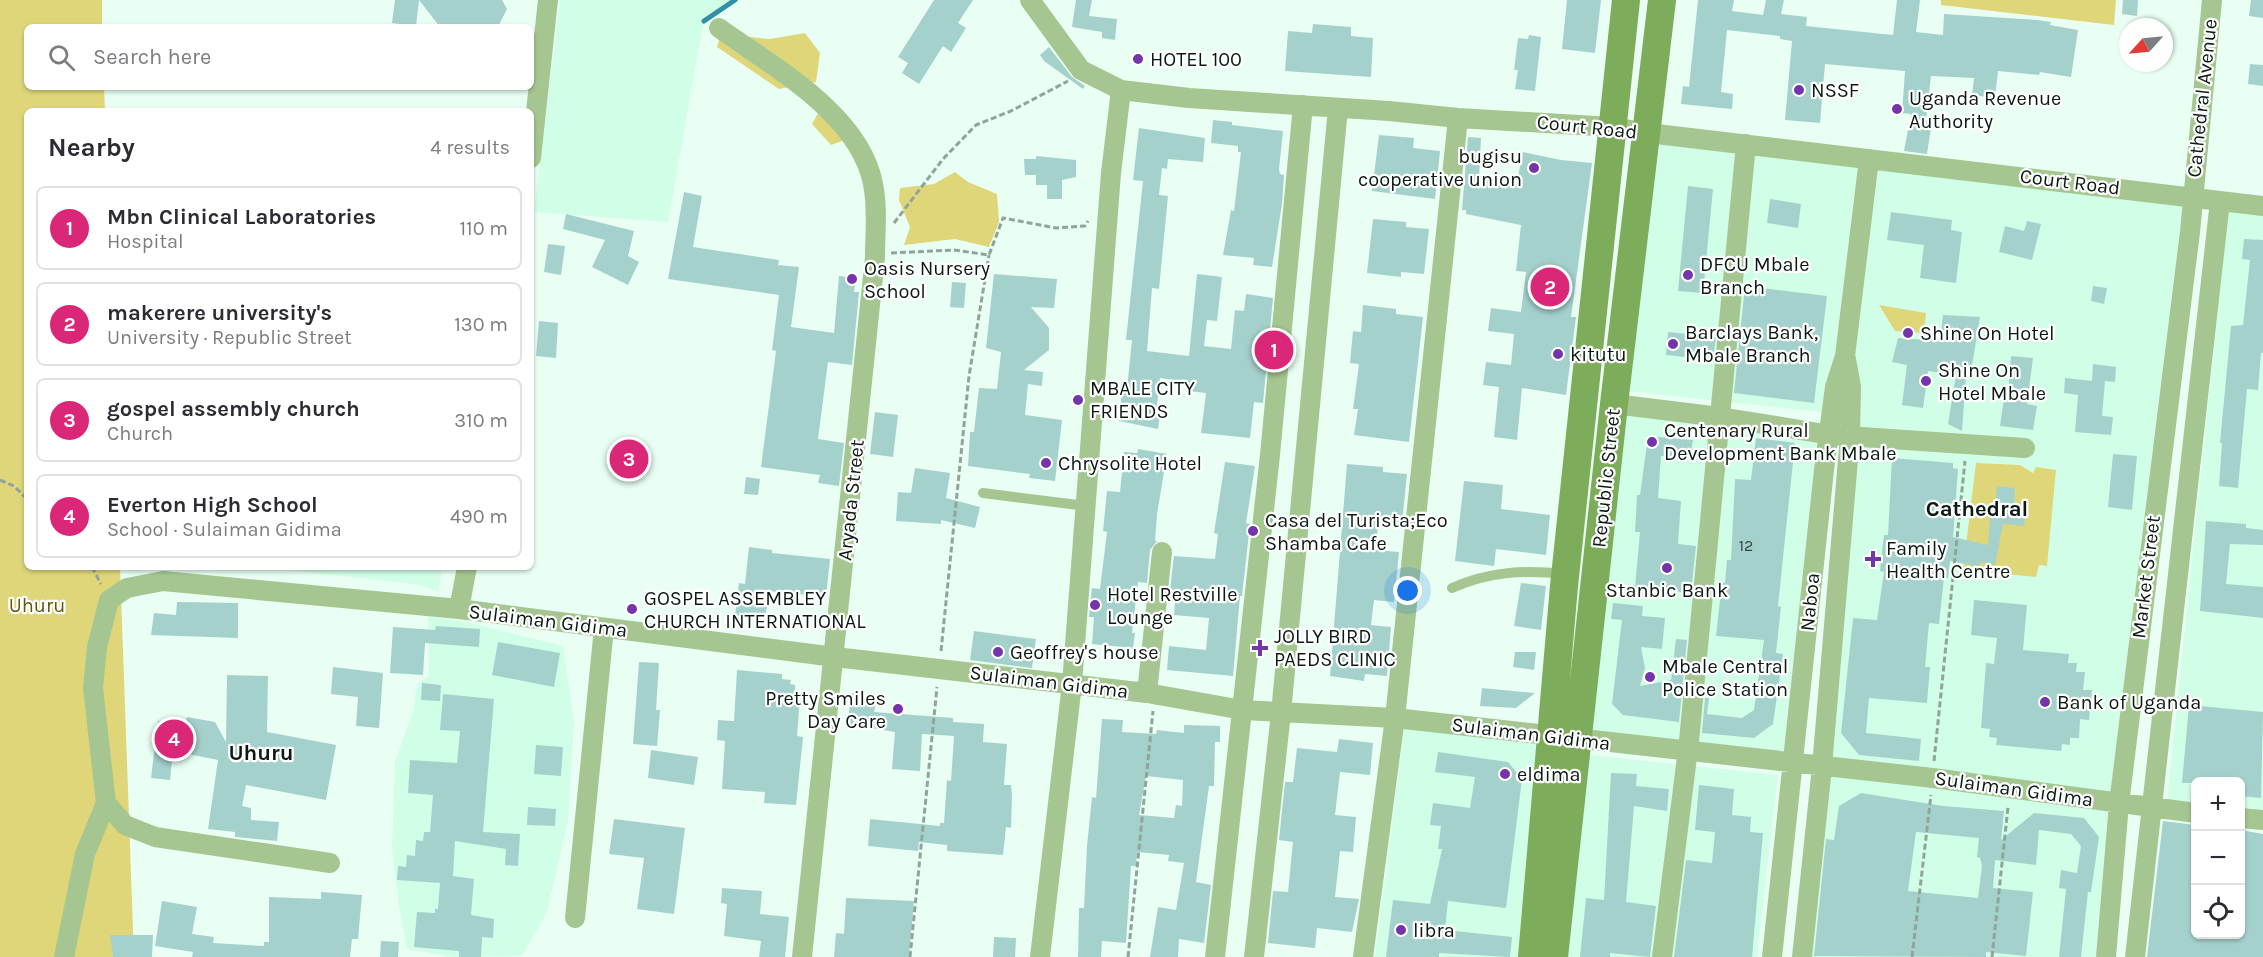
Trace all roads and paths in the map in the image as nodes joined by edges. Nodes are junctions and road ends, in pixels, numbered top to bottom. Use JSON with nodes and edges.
{"nodes":[{"id":1,"x":548,"y":0,"type":"edge"},
{"id":2,"x":1030,"y":0,"type":"edge"},
{"id":3,"x":1626,"y":0,"type":"edge"},
{"id":4,"x":1662,"y":0,"type":"edge"},
{"id":5,"x":2212,"y":0,"type":"edge"},
{"id":6,"x":719,"y":28,"type":"dead end"},
{"id":7,"x":1081,"y":70,"type":"junction"},
{"id":8,"x":1121,"y":90,"type":"junction"},
{"id":9,"x":1304,"y":105,"type":"junction"},
{"id":10,"x":1338,"y":108,"type":"junction"},
{"id":11,"x":1458,"y":118,"type":"junction"},
{"id":12,"x":1613,"y":127,"type":"junction"},
{"id":13,"x":534,"y":130,"type":"edge"},
{"id":14,"x":1648,"y":133,"type":"junction"},
{"id":15,"x":1746,"y":144,"type":"junction"},
{"id":16,"x":1869,"y":159,"type":"junction"},
{"id":17,"x":2187,"y":196,"type":"junction"},
{"id":18,"x":2220,"y":201,"type":"junction"},
{"id":19,"x":2263,"y":206,"type":"edge"},
{"id":20,"x":1091,"y":215,"type":"dead end"},
{"id":21,"x":875,"y":248,"type":"junction"},
{"id":22,"x":989,"y":255,"type":"junction"},
{"id":23,"x":2168,"y":399,"type":"junction"},
{"id":24,"x":1614,"y":404,"type":"junction"},
{"id":25,"x":2198,"y":404,"type":"junction"},
{"id":26,"x":1720,"y":417,"type":"junction"},
{"id":27,"x":1840,"y":436,"type":"junction"},
{"id":28,"x":1967,"y":443,"type":"junction"},
{"id":29,"x":2025,"y":448,"type":"dead end"},
{"id":30,"x":0,"y":480,"type":"edge"},
{"id":31,"x":983,"y":493,"type":"dead end"},
{"id":32,"x":24,"y":496,"type":"edge"},
{"id":33,"x":1086,"y":506,"type":"junction"},
{"id":34,"x":1162,"y":552,"type":"dead end"},
{"id":35,"x":466,"y":570,"type":"edge"},
{"id":36,"x":1565,"y":574,"type":"junction"},
{"id":37,"x":1452,"y":588,"type":"dead end"},
{"id":38,"x":459,"y":609,"type":"junction"},
{"id":39,"x":604,"y":628,"type":"junction"},
{"id":40,"x":835,"y":657,"type":"junction"},
{"id":41,"x":939,"y":669,"type":"junction"},
{"id":42,"x":1072,"y":684,"type":"junction"},
{"id":43,"x":1151,"y":695,"type":"junction"},
{"id":44,"x":1243,"y":710,"type":"junction"},
{"id":45,"x":1281,"y":713,"type":"junction"},
{"id":46,"x":1395,"y":718,"type":"junction"},
{"id":47,"x":1565,"y":738,"type":"junction"},
{"id":48,"x":1688,"y":752,"type":"junction"},
{"id":49,"x":1791,"y":764,"type":"junction"},
{"id":50,"x":1821,"y":767,"type":"junction"},
{"id":51,"x":1933,"y":778,"type":"junction"},
{"id":52,"x":2010,"y":788,"type":"junction"},
{"id":53,"x":106,"y":803,"type":"junction"},
{"id":54,"x":2118,"y":804,"type":"junction"},
{"id":55,"x":2151,"y":808,"type":"junction"},
{"id":56,"x":2191,"y":812,"type":"edge"},
{"id":57,"x":2245,"y":818,"type":"edge"},
{"id":58,"x":2263,"y":820,"type":"edge"},
{"id":59,"x":330,"y":863,"type":"dead end"},
{"id":60,"x":575,"y":918,"type":"dead end"},
{"id":61,"x":64,"y":957,"type":"edge"},
{"id":62,"x":802,"y":957,"type":"edge"},
{"id":63,"x":910,"y":957,"type":"edge"},
{"id":64,"x":1040,"y":957,"type":"edge"},
{"id":65,"x":1128,"y":957,"type":"edge"},
{"id":66,"x":1215,"y":957,"type":"edge"},
{"id":67,"x":1254,"y":957,"type":"edge"},
{"id":68,"x":1363,"y":957,"type":"edge"},
{"id":69,"x":1532,"y":957,"type":"edge"},
{"id":70,"x":1554,"y":957,"type":"edge"},
{"id":71,"x":1662,"y":957,"type":"edge"},
{"id":72,"x":1772,"y":957,"type":"edge"},
{"id":73,"x":1802,"y":957,"type":"edge"},
{"id":74,"x":1912,"y":957,"type":"edge"},
{"id":75,"x":1992,"y":957,"type":"edge"},
{"id":76,"x":2106,"y":957,"type":"edge"},
{"id":77,"x":2135,"y":957,"type":"edge"}],
"edges":[{"from":1,"to":13,"type":"street"},
{"from":2,"to":7,"type":"street","name":"Court Road"},
{"from":3,"to":12,"type":"main road","name":"Republic Street"},
{"from":4,"to":14,"type":"main road","name":"Republic Street"},
{"from":5,"to":17,"type":"street","name":"Cathedral Avenue"},
{"from":6,"to":21,"type":"street","name":"Aryada Street"},
{"from":7,"to":8,"type":"street","name":"Court Road"},
{"from":7,"to":21,"type":"path"},
{"from":8,"to":9,"type":"street","name":"Court Road"},
{"from":8,"to":33,"type":"street"},
{"from":9,"to":10,"type":"street","name":"Court Road"},
{"from":9,"to":44,"type":"street"},
{"from":10,"to":11,"type":"street","name":"Court Road"},
{"from":10,"to":45,"type":"street"},
{"from":11,"to":12,"type":"street","name":"Court Road"},
{"from":11,"to":46,"type":"street"},
{"from":12,"to":14,"type":"street","name":"Court Road"},
{"from":12,"to":36,"type":"main road","name":"Republic Street"},
{"from":14,"to":15,"type":"street","name":"Court Road"},
{"from":14,"to":24,"type":"main road","name":"Republic Street"},
{"from":15,"to":16,"type":"street","name":"Court Road"},
{"from":15,"to":26,"type":"street"},
{"from":16,"to":17,"type":"street","name":"Court Road"},
{"from":16,"to":27,"type":"street","name":"Naboa"},
{"from":17,"to":18,"type":"street","name":"Court Road"},
{"from":17,"to":23,"type":"street","name":"Market Street"},
{"from":18,"to":19,"type":"street","name":"Court Road"},
{"from":18,"to":25,"type":"street","name":"Market Street"},
{"from":20,"to":22,"type":"path"},
{"from":21,"to":22,"type":"path"},
{"from":21,"to":40,"type":"street","name":"Aryada Street"},
{"from":22,"to":41,"type":"path"},
{"from":23,"to":25,"type":"street"},
{"from":23,"to":54,"type":"street","name":"Market Street"},
{"from":24,"to":26,"type":"street"},
{"from":24,"to":47,"type":"main road","name":"Republic Street"},
{"from":25,"to":55,"type":"street","name":"Market Street"},
{"from":26,"to":27,"type":"street"},
{"from":26,"to":48,"type":"street"},
{"from":27,"to":28,"type":"street"},
{"from":27,"to":49,"type":"street","name":"Naboa"},
{"from":27,"to":50,"type":"street","name":"Naboa"},
{"from":28,"to":29,"type":"street"},
{"from":28,"to":51,"type":"path"},
{"from":30,"to":32,"type":"path"},
{"from":31,"to":33,"type":"lane"},
{"from":33,"to":42,"type":"street"},
{"from":34,"to":43,"type":"street"},
{"from":35,"to":38,"type":"street"},
{"from":36,"to":37,"type":"lane"},
{"from":36,"to":47,"type":"main road","name":"Republic Street"},
{"from":38,"to":39,"type":"street","name":"Sulaiman Gidima"},
{"from":38,"to":53,"type":"street","name":"Sulaiman Gidima"},
{"from":39,"to":40,"type":"street","name":"Sulaiman Gidima"},
{"from":39,"to":60,"type":"street"},
{"from":40,"to":41,"type":"street","name":"Sulaiman Gidima"},
{"from":40,"to":62,"type":"street","name":"Aryada Street"},
{"from":41,"to":42,"type":"street","name":"Sulaiman Gidima"},
{"from":41,"to":63,"type":"path"},
{"from":42,"to":43,"type":"street","name":"Sulaiman Gidima"},
{"from":42,"to":64,"type":"street"},
{"from":43,"to":44,"type":"street","name":"Sulaiman Gidima"},
{"from":43,"to":65,"type":"path"},
{"from":44,"to":45,"type":"street","name":"Sulaiman Gidima"},
{"from":44,"to":66,"type":"street"},
{"from":45,"to":46,"type":"street","name":"Sulaiman Gidima"},
{"from":45,"to":67,"type":"street"},
{"from":46,"to":47,"type":"street","name":"Sulaiman Gidima"},
{"from":46,"to":68,"type":"street"},
{"from":47,"to":48,"type":"street","name":"Sulaiman Gidima"},
{"from":47,"to":69,"type":"main road","name":"Republic Street"},
{"from":47,"to":70,"type":"main road","name":"Republic Street"},
{"from":48,"to":49,"type":"street","name":"Sulaiman Gidima"},
{"from":48,"to":71,"type":"street"},
{"from":49,"to":50,"type":"street","name":"Sulaiman Gidima"},
{"from":49,"to":72,"type":"street","name":"Naboa"},
{"from":50,"to":51,"type":"street","name":"Sulaiman Gidima"},
{"from":50,"to":73,"type":"street","name":"Naboa"},
{"from":51,"to":52,"type":"street","name":"Sulaiman Gidima"},
{"from":51,"to":74,"type":"path"},
{"from":52,"to":54,"type":"street","name":"Sulaiman Gidima"},
{"from":52,"to":75,"type":"path"},
{"from":53,"to":59,"type":"street"},
{"from":53,"to":61,"type":"street"},
{"from":54,"to":55,"type":"street","name":"Sulaiman Gidima"},
{"from":54,"to":76,"type":"street","name":"Market Street"},
{"from":55,"to":56,"type":"street","name":"Sulaiman Gidima"},
{"from":55,"to":77,"type":"street","name":"Market Street"},
{"from":57,"to":58,"type":"street"}]}
